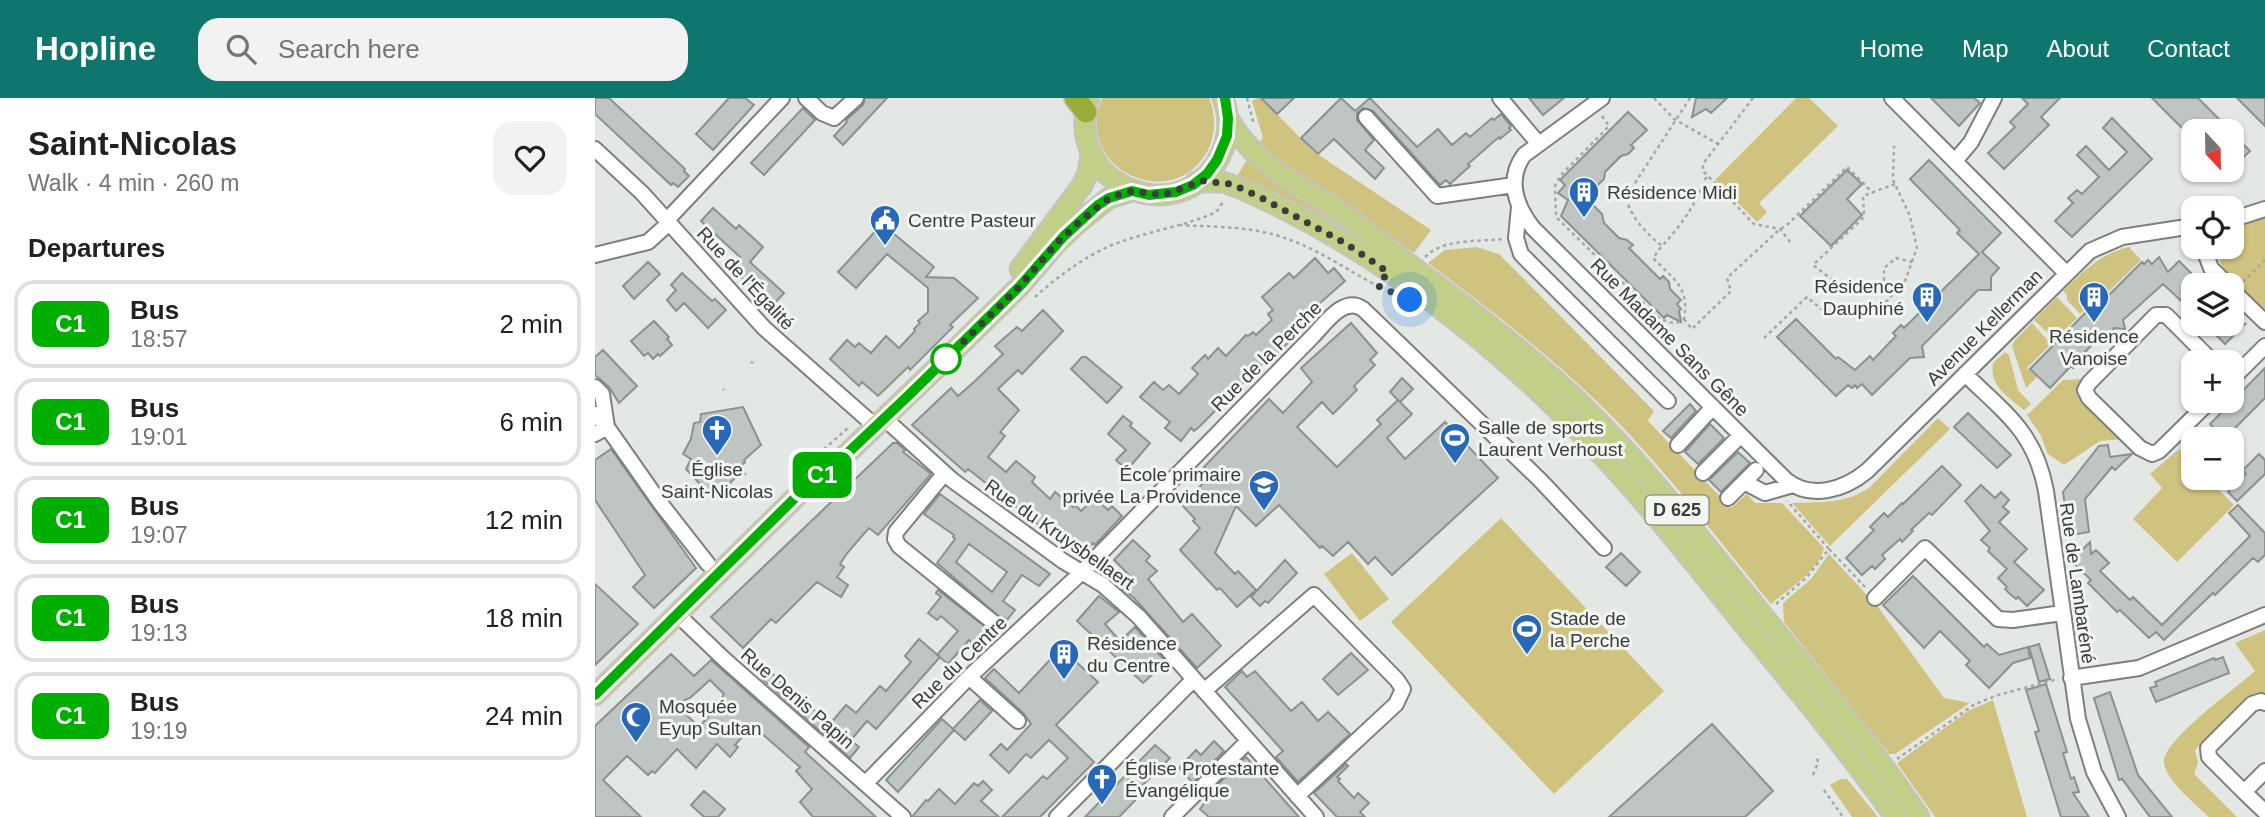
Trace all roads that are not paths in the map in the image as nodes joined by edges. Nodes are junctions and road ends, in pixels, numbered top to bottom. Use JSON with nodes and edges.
{"nodes":[{"id":1,"x":782,"y":98,"type":"edge"},
{"id":2,"x":806,"y":98,"type":"edge"},
{"id":3,"x":856,"y":98,"type":"edge"},
{"id":4,"x":1500,"y":98,"type":"edge"},
{"id":5,"x":1892,"y":98,"type":"edge"},
{"id":6,"x":1994,"y":98,"type":"edge"},
{"id":7,"x":1083,"y":103,"type":"edge"},
{"id":8,"x":1225,"y":104,"type":"edge"},
{"id":9,"x":1600,"y":104,"type":"edge"},
{"id":10,"x":1366,"y":117,"type":"dead end"},
{"id":11,"x":1538,"y":144,"type":"junction"},
{"id":12,"x":595,"y":149,"type":"edge"},
{"id":13,"x":1091,"y":153,"type":"junction"},
{"id":14,"x":1955,"y":161,"type":"junction"},
{"id":15,"x":1196,"y":182,"type":"junction"},
{"id":16,"x":1514,"y":185,"type":"junction"},
{"id":17,"x":1132,"y":191,"type":"junction"},
{"id":18,"x":1519,"y":206,"type":"junction"},
{"id":19,"x":2265,"y":209,"type":"edge"},
{"id":20,"x":2244,"y":216,"type":"edge"},
{"id":21,"x":668,"y":221,"type":"junction"},
{"id":22,"x":2181,"y":228,"type":"edge"},
{"id":23,"x":595,"y":255,"type":"edge"},
{"id":24,"x":2066,"y":273,"type":"junction"},
{"id":25,"x":2244,"y":302,"type":"edge"},
{"id":26,"x":2265,"y":322,"type":"edge"},
{"id":27,"x":978,"y":327,"type":"junction"},
{"id":28,"x":2265,"y":346,"type":"edge"},
{"id":29,"x":2201,"y":350,"type":"edge"},
{"id":30,"x":2244,"y":367,"type":"edge"},
{"id":31,"x":1965,"y":374,"type":"junction"},
{"id":32,"x":595,"y":387,"type":"edge"},
{"id":33,"x":1668,"y":401,"type":"dead end"},
{"id":34,"x":1713,"y":407,"type":"junction"},
{"id":35,"x":2198,"y":413,"type":"edge"},
{"id":36,"x":595,"y":414,"type":"edge"},
{"id":37,"x":879,"y":422,"type":"junction"},
{"id":38,"x":601,"y":430,"type":"edge"},
{"id":39,"x":1741,"y":435,"type":"junction"},
{"id":40,"x":1678,"y":445,"type":"dead end"},
{"id":41,"x":1756,"y":470,"type":"dead end"},
{"id":42,"x":1703,"y":473,"type":"dead end"},
{"id":43,"x":944,"y":474,"type":"junction"},
{"id":44,"x":1744,"y":482,"type":"junction"},
{"id":45,"x":1793,"y":485,"type":"junction"},
{"id":46,"x":1728,"y":498,"type":"dead end"},
{"id":47,"x":1604,"y":548,"type":"dead end"},
{"id":48,"x":708,"y":564,"type":"dead end"},
{"id":49,"x":1082,"y":572,"type":"junction"},
{"id":50,"x":1875,"y":598,"type":"road end"},
{"id":51,"x":2062,"y":613,"type":"junction"},
{"id":52,"x":678,"y":615,"type":"junction"},
{"id":53,"x":2265,"y":615,"type":"edge"},
{"id":54,"x":994,"y":623,"type":"dead end"},
{"id":55,"x":969,"y":677,"type":"junction"},
{"id":56,"x":2071,"y":678,"type":"junction"},
{"id":57,"x":1194,"y":679,"type":"junction"},
{"id":58,"x":1204,"y":691,"type":"junction"},
{"id":59,"x":595,"y":695,"type":"edge"},
{"id":60,"x":2265,"y":703,"type":"edge"},
{"id":61,"x":1018,"y":720,"type":"dead end"},
{"id":62,"x":1248,"y":741,"type":"junction"},
{"id":63,"x":2265,"y":771,"type":"edge"},
{"id":64,"x":866,"y":783,"type":"junction"},
{"id":65,"x":2244,"y":792,"type":"junction"},
{"id":66,"x":1297,"y":796,"type":"junction"},
{"id":67,"x":2265,"y":812,"type":"edge"},
{"id":68,"x":895,"y":814,"type":"edge"},
{"id":69,"x":1057,"y":817,"type":"edge"},
{"id":70,"x":1173,"y":817,"type":"edge"},
{"id":71,"x":1316,"y":817,"type":"edge"},
{"id":72,"x":1895,"y":817,"type":"edge"},
{"id":73,"x":1919,"y":817,"type":"edge"},
{"id":74,"x":2118,"y":817,"type":"edge"}],
"edges":[{"from":1,"to":21,"type":"street"},
{"from":2,"to":3,"type":"street"},
{"from":4,"to":11,"type":"street"},
{"from":5,"to":14,"type":"street"},
{"from":6,"to":14,"type":"street"},
{"from":7,"to":13,"type":"main road"},
{"from":8,"to":15,"type":"main road"},
{"from":8,"to":73,"type":"main road","number":"D 625"},
{"from":9,"to":11,"type":"street"},
{"from":10,"to":16,"type":"street"},
{"from":11,"to":16,"type":"street"},
{"from":12,"to":21,"type":"street","name":"Rue de l'Égalité"},
{"from":13,"to":17,"type":"main road"},
{"from":13,"to":27,"type":"main road"},
{"from":14,"to":24,"type":"street"},
{"from":15,"to":17,"type":"main road"},
{"from":15,"to":72,"type":"main road","number":"D 625"},
{"from":16,"to":18,"type":"street","name":"Rue Madame Sans Gêne"},
{"from":17,"to":27,"type":"main road"},
{"from":18,"to":33,"type":"street"},
{"from":18,"to":34,"type":"street","name":"Rue Madame Sans Gêne"},
{"from":19,"to":20,"type":"street"},
{"from":21,"to":23,"type":"street"},
{"from":21,"to":37,"type":"street","name":"Rue de l'Égalité"},
{"from":22,"to":24,"type":"street","name":"Avenue Kellerman"},
{"from":24,"to":31,"type":"street","name":"Avenue Kellerman"},
{"from":25,"to":26,"type":"street"},
{"from":27,"to":37,"type":"main road"},
{"from":28,"to":30,"type":"street"},
{"from":29,"to":35,"type":"street"},
{"from":31,"to":45,"type":"street","name":"Avenue Kellerman"},
{"from":31,"to":51,"type":"street","name":"Rue de Lambaréné"},
{"from":32,"to":38,"type":"street"},
{"from":34,"to":39,"type":"street","name":"Rue Madame Sans Gêne"},
{"from":34,"to":40,"type":"street"},
{"from":36,"to":38,"type":"street"},
{"from":37,"to":43,"type":"street","name":"Rue du Kruysbellaert"},
{"from":37,"to":52,"type":"main road"},
{"from":38,"to":48,"type":"street"},
{"from":39,"to":42,"type":"street"},
{"from":39,"to":45,"type":"street","name":"Rue Madame Sans Gêne"},
{"from":41,"to":44,"type":"street"},
{"from":43,"to":49,"type":"street","name":"Rue du Kruysbellaert"},
{"from":43,"to":54,"type":"street"},
{"from":44,"to":45,"type":"street"},
{"from":44,"to":46,"type":"street"},
{"from":47,"to":49,"type":"street","name":"Rue de la Perche"},
{"from":49,"to":55,"type":"street","name":"Rue du Centre"},
{"from":49,"to":57,"type":"street","name":"Rue du Kruysbellaert"},
{"from":50,"to":51,"type":"street"},
{"from":51,"to":56,"type":"street","name":"Rue de Lambaréné"},
{"from":52,"to":59,"type":"main road"},
{"from":52,"to":64,"type":"street","name":"Rue Denis Papin"},
{"from":53,"to":56,"type":"street"},
{"from":55,"to":61,"type":"street"},
{"from":55,"to":64,"type":"street","name":"Rue du Centre"},
{"from":56,"to":74,"type":"street","name":"Rue de Lambaréné"},
{"from":57,"to":58,"type":"street","name":"Rue du Kruysbellaert"},
{"from":57,"to":69,"type":"street"},
{"from":58,"to":62,"type":"street","name":"Rue du Kruysbellaert"},
{"from":58,"to":66,"type":"street"},
{"from":60,"to":65,"type":"street"},
{"from":62,"to":66,"type":"street","name":"Rue du Kruysbellaert"},
{"from":62,"to":70,"type":"street"},
{"from":63,"to":65,"type":"street"},
{"from":64,"to":68,"type":"street","name":"Rue Denis Papin"},
{"from":65,"to":67,"type":"street"},
{"from":66,"to":71,"type":"street","name":"Rue du Kruysbellaert"}]}
